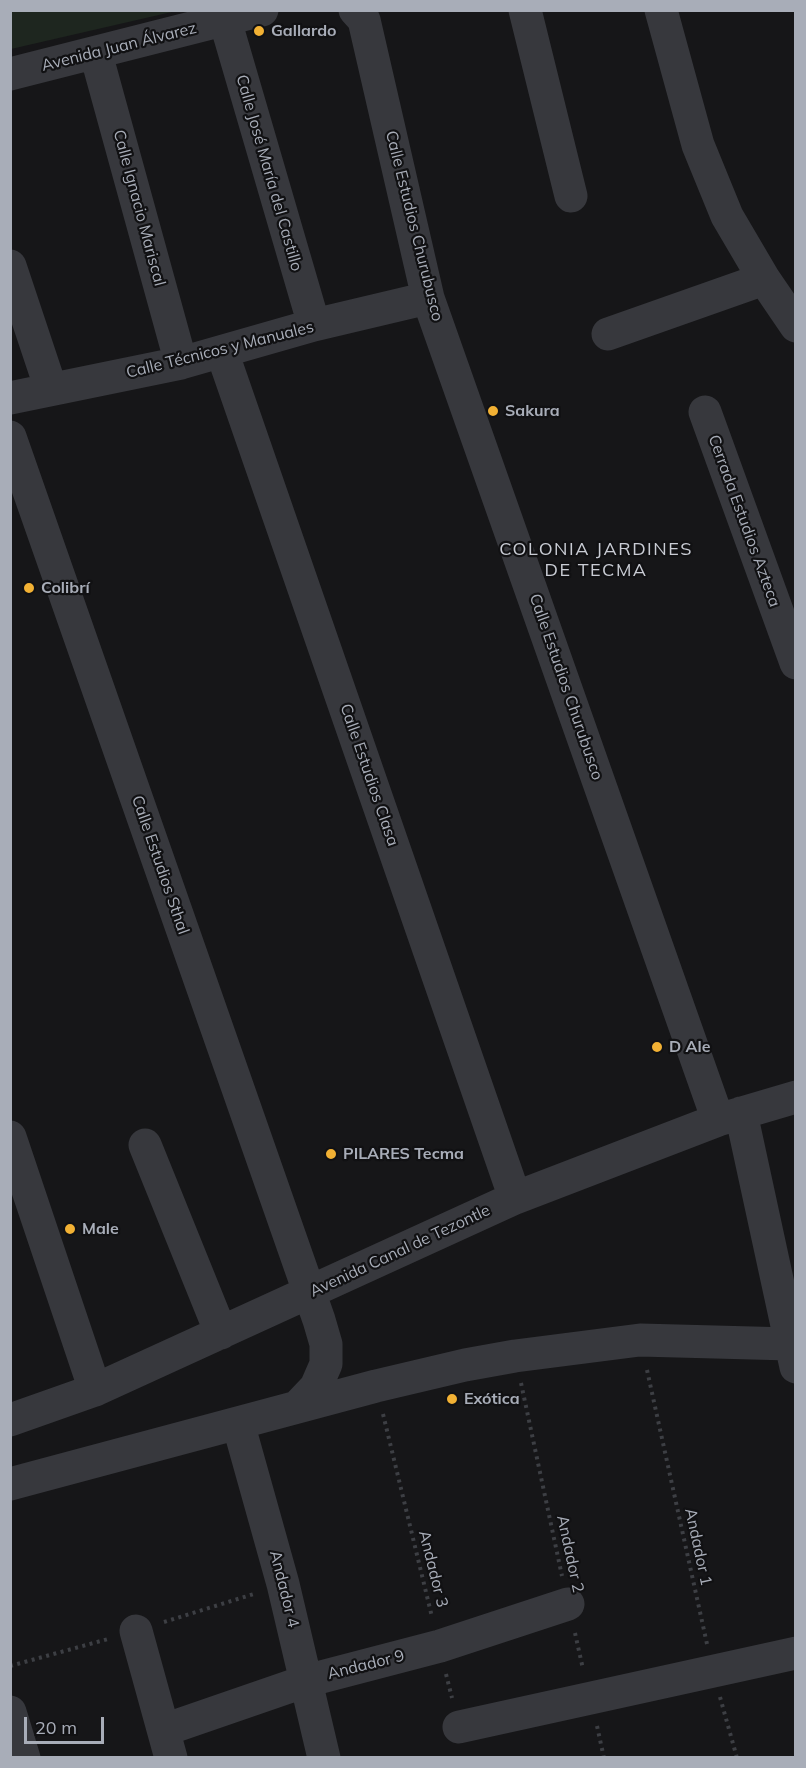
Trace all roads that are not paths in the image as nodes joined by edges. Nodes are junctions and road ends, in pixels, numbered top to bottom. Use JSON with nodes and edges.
{"nodes":[{"id":1,"x":262,"y":10,"type":"edge"},
{"id":2,"x":355,"y":10,"type":"edge"},
{"id":3,"x":525,"y":10,"type":"edge"},
{"id":4,"x":661,"y":10,"type":"edge"},
{"id":5,"x":225,"y":20,"type":"junction"},
{"id":6,"x":96,"y":54,"type":"junction"},
{"id":7,"x":10,"y":75,"type":"edge"},
{"id":8,"x":571,"y":196,"type":"dead end"},
{"id":9,"x":10,"y":267,"type":"edge"},
{"id":10,"x":764,"y":279,"type":"junction"},
{"id":11,"x":428,"y":298,"type":"junction"},
{"id":12,"x":792,"y":315,"type":"edge"},
{"id":13,"x":314,"y":326,"type":"junction"},
{"id":14,"x":608,"y":334,"type":"dead end"},
{"id":15,"x":222,"y":352,"type":"junction"},
{"id":16,"x":181,"y":363,"type":"junction"},
{"id":17,"x":51,"y":389,"type":"junction"},
{"id":18,"x":10,"y":398,"type":"edge"},
{"id":19,"x":705,"y":412,"type":"dead end"},
{"id":20,"x":10,"y":437,"type":"edge"},
{"id":21,"x":795,"y":663,"type":"edge"},
{"id":22,"x":795,"y":1097,"type":"edge"},
{"id":23,"x":730,"y":1117,"type":"junction"},
{"id":24,"x":10,"y":1137,"type":"edge"},
{"id":25,"x":145,"y":1144,"type":"dead end"},
{"id":26,"x":515,"y":1198,"type":"junction"},
{"id":27,"x":309,"y":1294,"type":"junction"},
{"id":28,"x":220,"y":1334,"type":"junction"},
{"id":29,"x":793,"y":1355,"type":"edge"},
{"id":30,"x":95,"y":1390,"type":"junction"},
{"id":31,"x":297,"y":1407,"type":"junction"},
{"id":32,"x":10,"y":1420,"type":"edge"},
{"id":33,"x":238,"y":1423,"type":"junction"},
{"id":34,"x":10,"y":1484,"type":"edge"},
{"id":35,"x":568,"y":1604,"type":"road end"},
{"id":36,"x":136,"y":1631,"type":"dead end"},
{"id":37,"x":795,"y":1653,"type":"edge"},
{"id":38,"x":306,"y":1681,"type":"junction"},
{"id":39,"x":10,"y":1712,"type":"edge"},
{"id":40,"x":459,"y":1727,"type":"road end"},
{"id":41,"x":168,"y":1744,"type":"edge"},
{"id":42,"x":24,"y":1758,"type":"edge"},
{"id":43,"x":324,"y":1758,"type":"edge"}],
"edges":[{"from":1,"to":5,"type":"street","name":"Avenida Juan Álvarez"},
{"from":2,"to":11,"type":"street","name":"Calle Estudios Churubusco"},
{"from":3,"to":8,"type":"street"},
{"from":4,"to":10,"type":"street"},
{"from":5,"to":6,"type":"street","name":"Avenida Juan Álvarez"},
{"from":5,"to":13,"type":"street","name":"Calle José María del Castillo"},
{"from":6,"to":7,"type":"street","name":"Avenida Juan Álvarez"},
{"from":6,"to":16,"type":"street","name":"Calle Ignacio Mariscal"},
{"from":9,"to":17,"type":"street"},
{"from":10,"to":12,"type":"street"},
{"from":10,"to":14,"type":"street"},
{"from":11,"to":13,"type":"street","name":"Calle Técnicos y Manuales"},
{"from":11,"to":23,"type":"street","name":"Calle Estudios Churubusco"},
{"from":13,"to":15,"type":"street","name":"Calle Técnicos y Manuales"},
{"from":15,"to":16,"type":"street","name":"Calle Técnicos y Manuales"},
{"from":15,"to":26,"type":"street","name":"Calle Estudios Clasa"},
{"from":16,"to":17,"type":"street","name":"Calle Técnicos y Manuales"},
{"from":17,"to":18,"type":"street","name":"Calle Técnicos y Manuales"},
{"from":19,"to":21,"type":"street","name":"Cerrada Estudios Azteca"},
{"from":20,"to":27,"type":"street","name":"Calle Estudios Sthal"},
{"from":22,"to":23,"type":"street","name":"Avenida Canal de Tezontle"},
{"from":23,"to":26,"type":"street","name":"Avenida Canal de Tezontle"},
{"from":23,"to":29,"type":"street","name":"Calle Estudios Churubusco"},
{"from":24,"to":30,"type":"street"},
{"from":25,"to":28,"type":"street"},
{"from":26,"to":27,"type":"street","name":"Avenida Canal de Tezontle"},
{"from":27,"to":28,"type":"street","name":"Avenida Canal de Tezontle"},
{"from":27,"to":31,"type":"street","name":"Calle Estudios Sthal"},
{"from":28,"to":30,"type":"street","name":"Avenida Canal de Tezontle"},
{"from":29,"to":31,"type":"street"},
{"from":30,"to":32,"type":"street","name":"Avenida Canal de Tezontle"},
{"from":31,"to":33,"type":"street"},
{"from":33,"to":34,"type":"street"},
{"from":33,"to":38,"type":"street","name":"Andador 4"},
{"from":35,"to":38,"type":"street","name":"Andador 9"},
{"from":36,"to":41,"type":"street"},
{"from":37,"to":40,"type":"street"},
{"from":38,"to":41,"type":"street","name":"Andador 9"},
{"from":38,"to":43,"type":"street","name":"Andador 4"},
{"from":39,"to":42,"type":"street"}]}
